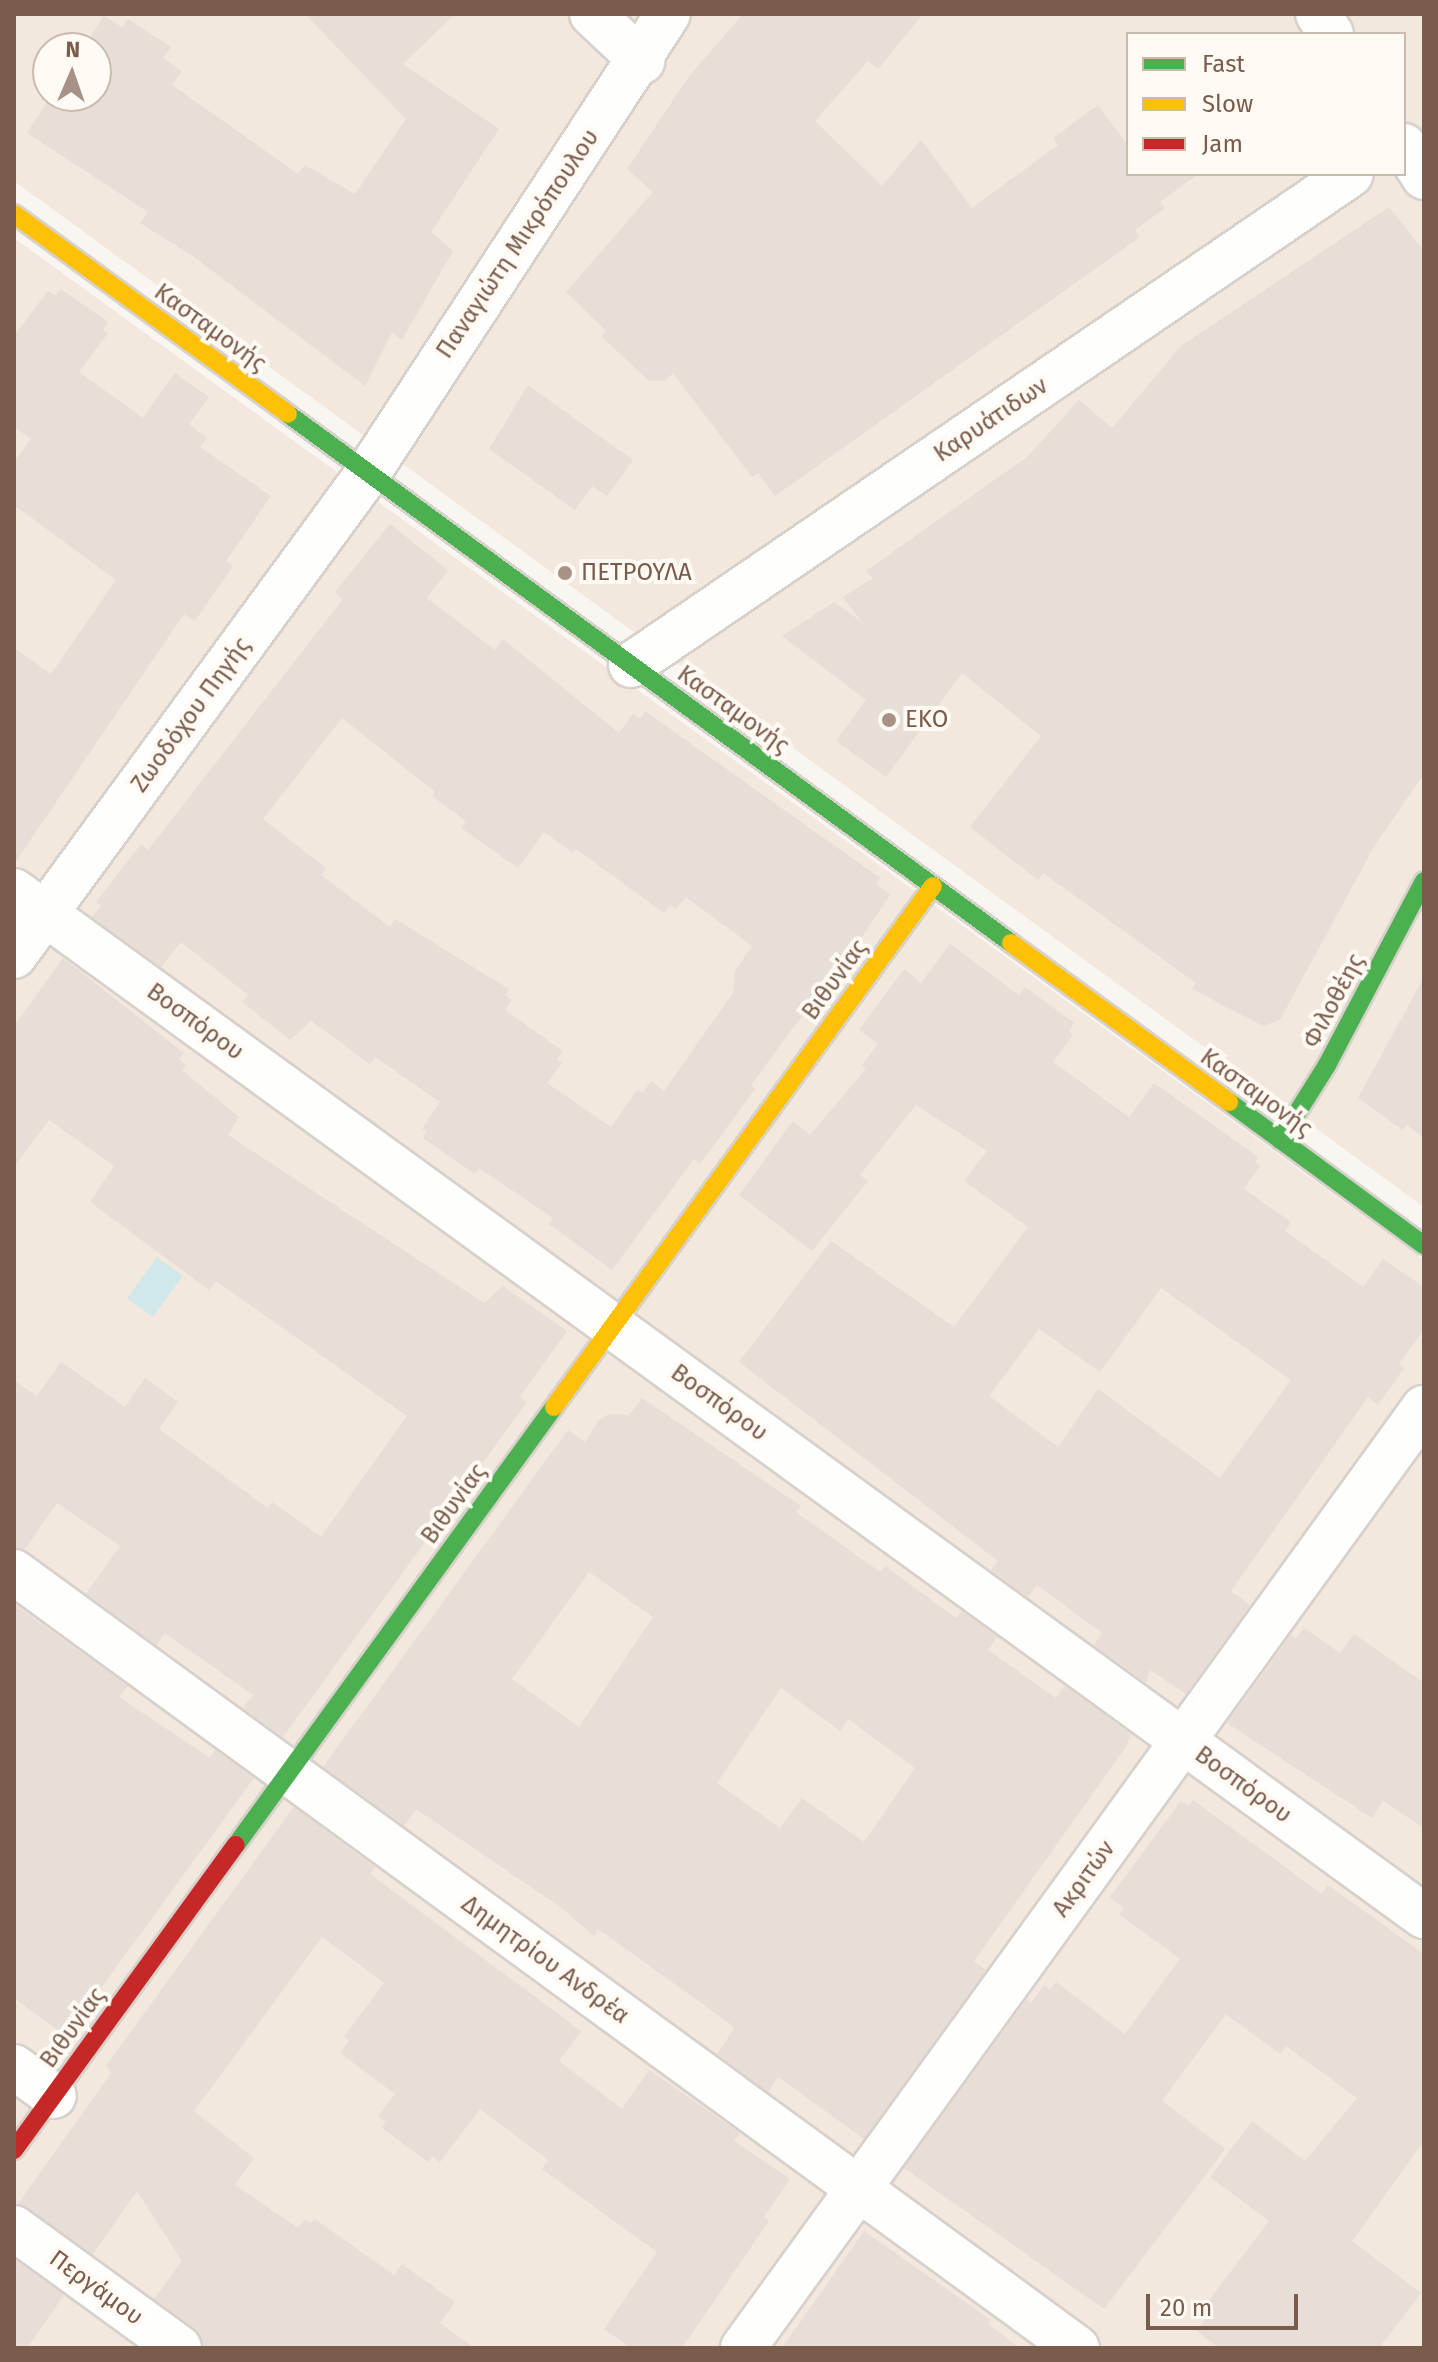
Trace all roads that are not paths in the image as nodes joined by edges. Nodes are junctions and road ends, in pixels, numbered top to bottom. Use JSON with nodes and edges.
{"nodes":[{"id":1,"x":592,"y":14,"type":"edge"},
{"id":2,"x":668,"y":14,"type":"edge"},
{"id":3,"x":1318,"y":14,"type":"edge"},
{"id":4,"x":1330,"y":32,"type":"edge"},
{"id":5,"x":642,"y":61,"type":"junction"},
{"id":6,"x":1406,"y":149,"type":"edge"},
{"id":7,"x":1348,"y":176,"type":"edge"},
{"id":8,"x":1424,"y":177,"type":"edge"},
{"id":9,"x":14,"y":214,"type":"edge"},
{"id":10,"x":368,"y":473,"type":"junction"},
{"id":11,"x":631,"y":665,"type":"junction"},
{"id":12,"x":1424,"y":881,"type":"edge"},
{"id":13,"x":933,"y":886,"type":"junction"},
{"id":14,"x":30,"y":902,"type":"edge"},
{"id":15,"x":14,"y":956,"type":"edge"},
{"id":16,"x":1280,"y":1140,"type":"junction"},
{"id":17,"x":1424,"y":1245,"type":"edge"},
{"id":18,"x":613,"y":1326,"type":"junction"},
{"id":19,"x":1424,"y":1408,"type":"edge"},
{"id":20,"x":14,"y":1572,"type":"edge"},
{"id":21,"x":1183,"y":1741,"type":"junction"},
{"id":22,"x":289,"y":1772,"type":"junction"},
{"id":23,"x":1424,"y":1916,"type":"edge"},
{"id":24,"x":14,"y":2067,"type":"edge"},
{"id":25,"x":54,"y":2096,"type":"junction"},
{"id":26,"x":14,"y":2150,"type":"edge"},
{"id":27,"x":860,"y":2189,"type":"junction"},
{"id":28,"x":14,"y":2228,"type":"edge"},
{"id":29,"x":179,"y":2348,"type":"edge"},
{"id":30,"x":743,"y":2348,"type":"edge"},
{"id":31,"x":1077,"y":2348,"type":"edge"}],
"edges":[{"from":1,"to":5,"type":"street"},
{"from":2,"to":5,"type":"street","name":"Παναγιώτη Μικρόπουλου"},
{"from":3,"to":4,"type":"street"},
{"from":5,"to":10,"type":"street","name":"Παναγιώτη Μικρόπουλου"},
{"from":6,"to":8,"type":"street"},
{"from":7,"to":11,"type":"street","name":"Καρυάτιδων"},
{"from":9,"to":10,"type":"street","name":"Κασταμονής"},
{"from":10,"to":11,"type":"street","name":"Κασταμονής"},
{"from":10,"to":14,"type":"street","name":"Ζωοδόχου Πηγής"},
{"from":11,"to":13,"type":"street","name":"Κασταμονής"},
{"from":12,"to":16,"type":"street","name":"Φιλοθέης"},
{"from":13,"to":16,"type":"street","name":"Κασταμονής"},
{"from":13,"to":18,"type":"street","name":"Βιθυνίας"},
{"from":14,"to":15,"type":"street","name":"Ζωοδόχου Πηγής"},
{"from":14,"to":18,"type":"street","name":"Βοσπόρου"},
{"from":16,"to":17,"type":"street","name":"Κασταμονής"},
{"from":18,"to":21,"type":"street","name":"Βοσπόρου"},
{"from":18,"to":22,"type":"street","name":"Βιθυνίας"},
{"from":19,"to":21,"type":"street","name":"Ακριτών"},
{"from":20,"to":22,"type":"street","name":"Δημητρίου Ανδρέα"},
{"from":21,"to":23,"type":"street","name":"Βοσπόρου"},
{"from":21,"to":27,"type":"street","name":"Ακριτών"},
{"from":22,"to":25,"type":"street","name":"Βιθυνίας"},
{"from":22,"to":27,"type":"street","name":"Δημητρίου Ανδρέα"},
{"from":24,"to":25,"type":"street"},
{"from":25,"to":26,"type":"street","name":"Βιθυνίας"},
{"from":27,"to":30,"type":"street","name":"Ακριτών"},
{"from":27,"to":31,"type":"street","name":"Δημητρίου Ανδρέα"},
{"from":28,"to":29,"type":"street","name":"Περγάμου"}]}
